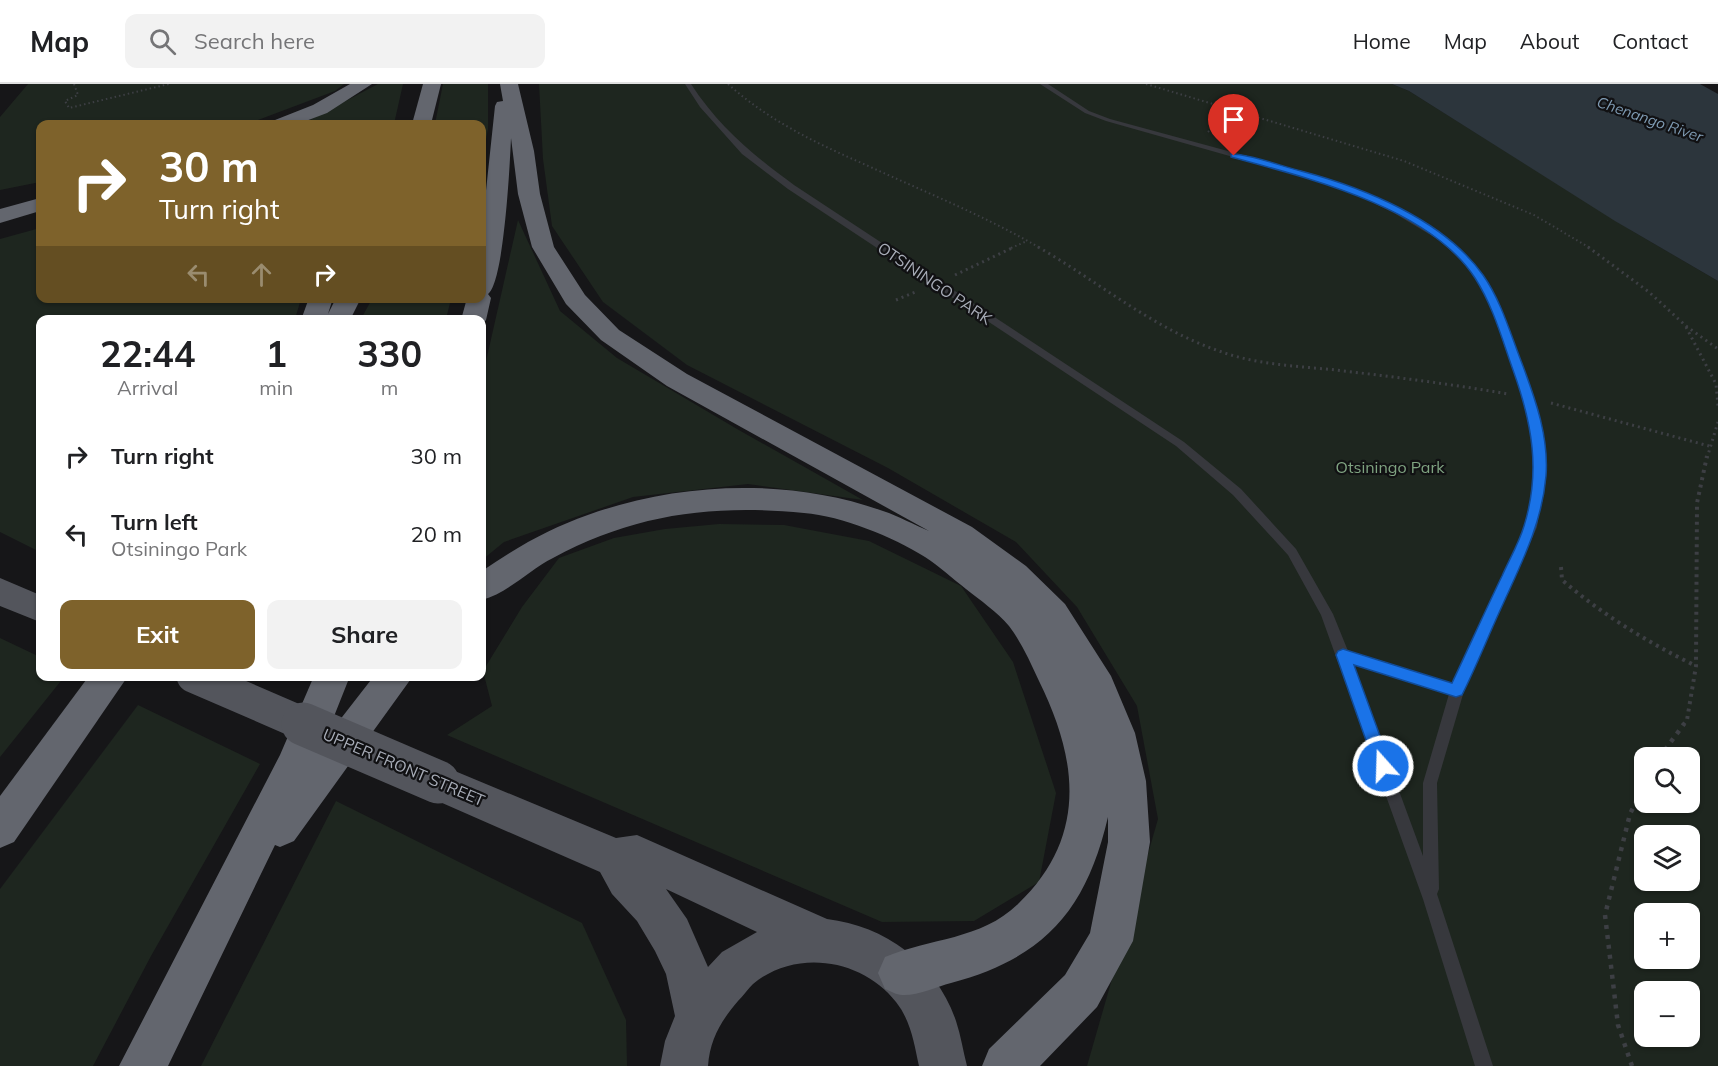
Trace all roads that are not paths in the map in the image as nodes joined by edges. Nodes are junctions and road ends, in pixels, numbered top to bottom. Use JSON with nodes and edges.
{"nodes":[{"id":1,"x":363,"y":84,"type":"edge"},
{"id":2,"x":432,"y":84,"type":"edge"},
{"id":3,"x":508,"y":84,"type":"edge"},
{"id":4,"x":688,"y":84,"type":"edge"},
{"id":5,"x":1043,"y":84,"type":"edge"},
{"id":6,"x":292,"y":120,"type":"edge"},
{"id":7,"x":422,"y":120,"type":"edge"},
{"id":8,"x":36,"y":205,"type":"edge"},
{"id":9,"x":0,"y":216,"type":"edge"},
{"id":10,"x":36,"y":220,"type":"edge"},
{"id":11,"x":0,"y":229,"type":"edge"},
{"id":12,"x":486,"y":271,"type":"edge"},
{"id":13,"x":486,"y":584,"type":"edge"},
{"id":14,"x":0,"y":591,"type":"edge"},
{"id":15,"x":36,"y":607,"type":"edge"},
{"id":16,"x":1343,"y":655,"type":"junction"},
{"id":17,"x":106,"y":681,"type":"edge"},
{"id":18,"x":205,"y":681,"type":"edge"},
{"id":19,"x":330,"y":681,"type":"edge"},
{"id":20,"x":391,"y":681,"type":"edge"},
{"id":21,"x":1456,"y":691,"type":"junction"},
{"id":22,"x":0,"y":829,"type":"edge"},
{"id":23,"x":615,"y":858,"type":"junction"},
{"id":24,"x":1431,"y":899,"type":"junction"},
{"id":25,"x":226,"y":902,"type":"junction"},
{"id":26,"x":818,"y":938,"type":"junction"},
{"id":27,"x":901,"y":973,"type":"junction"},
{"id":28,"x":698,"y":1016,"type":"junction"},
{"id":29,"x":142,"y":1066,"type":"edge"},
{"id":30,"x":684,"y":1066,"type":"edge"},
{"id":31,"x":943,"y":1066,"type":"edge"},
{"id":32,"x":1006,"y":1066,"type":"edge"},
{"id":33,"x":1484,"y":1066,"type":"edge"}],
"edges":[{"from":1,"to":6,"type":"highway"},
{"from":2,"to":7,"type":"highway"},
{"from":3,"to":12,"type":"highway"},
{"from":3,"to":32,"type":"highway"},
{"from":4,"to":16,"type":"lane","name":"OTSININGO PARK"},
{"from":5,"to":21,"type":"lane","name":"OTSININGO PARK"},
{"from":8,"to":9,"type":"highway"},
{"from":10,"to":11,"type":"highway"},
{"from":13,"to":27,"type":"highway"},
{"from":14,"to":15,"type":"main road"},
{"from":16,"to":21,"type":"lane"},
{"from":16,"to":24,"type":"lane","name":"OTSININGO PARK"},
{"from":17,"to":22,"type":"highway"},
{"from":18,"to":23,"type":"main road","name":"UPPER FRONT STREET","bridge":true},
{"from":19,"to":25,"type":"highway"},
{"from":20,"to":25,"type":"highway"},
{"from":21,"to":24,"type":"lane","name":"OTSININGO PARK"},
{"from":23,"to":26,"type":"main road","name":"UPPER FRONT STREET"},
{"from":23,"to":28,"type":"main road"},
{"from":24,"to":33,"type":"lane","name":"OTSININGO PARK"},
{"from":25,"to":29,"type":"highway"},
{"from":26,"to":27,"type":"main road","name":"UPPER FRONT STREET"},
{"from":26,"to":28,"type":"main road","name":"UPPER FRONT STREET"},
{"from":27,"to":31,"type":"main road","name":"UPPER FRONT STREET"},
{"from":28,"to":30,"type":"main road","name":"UPPER FRONT STREET"}]}
